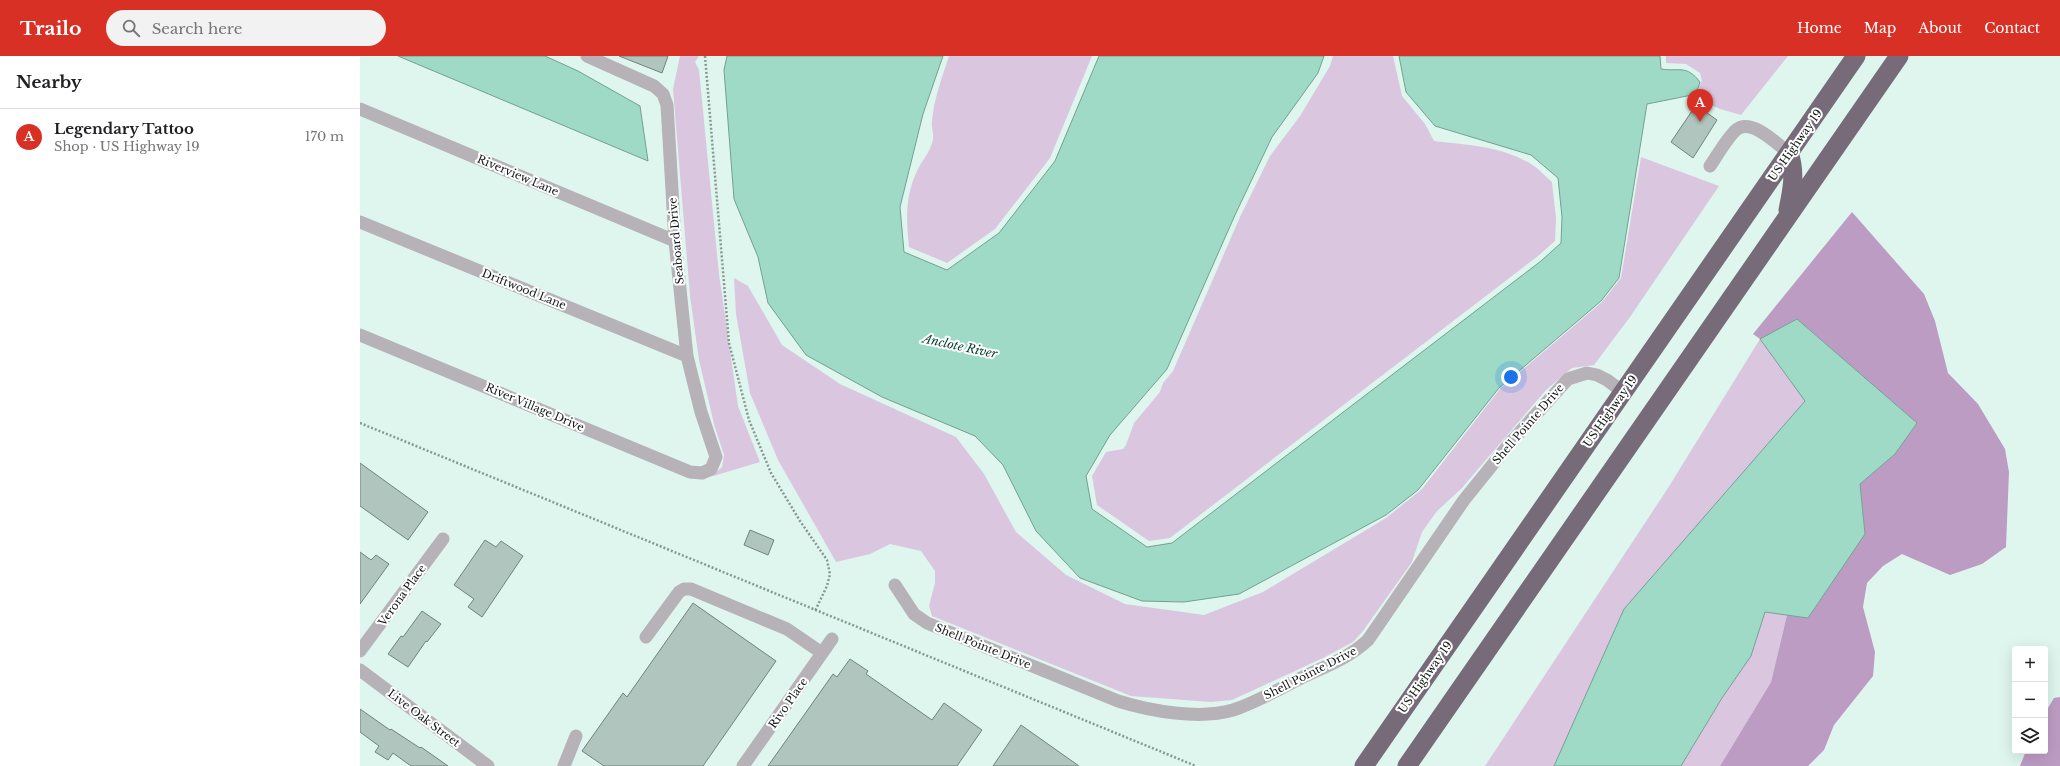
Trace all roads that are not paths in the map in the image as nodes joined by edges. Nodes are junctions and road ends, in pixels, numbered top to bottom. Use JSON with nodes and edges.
{"nodes":[{"id":1,"x":587,"y":56,"type":"edge"},
{"id":2,"x":1856,"y":56,"type":"edge"},
{"id":3,"x":1898,"y":56,"type":"edge"},
{"id":4,"x":360,"y":109,"type":"edge"},
{"id":5,"x":1789,"y":153,"type":"junction"},
{"id":6,"x":1710,"y":166,"type":"dead end"},
{"id":7,"x":1787,"y":216,"type":"junction"},
{"id":8,"x":360,"y":222,"type":"edge"},
{"id":9,"x":675,"y":241,"type":"junction"},
{"id":10,"x":360,"y":335,"type":"edge"},
{"id":11,"x":687,"y":356,"type":"junction"},
{"id":12,"x":1623,"y":392,"type":"junction"},
{"id":13,"x":711,"y":469,"type":"joint"},
{"id":14,"x":443,"y":539,"type":"dead end"},
{"id":15,"x":895,"y":585,"type":"dead end"},
{"id":16,"x":646,"y":637,"type":"dead end"},
{"id":17,"x":832,"y":639,"type":"dead end"},
{"id":18,"x":360,"y":651,"type":"edge"},
{"id":19,"x":822,"y":653,"type":"junction"},
{"id":20,"x":360,"y":670,"type":"edge"},
{"id":21,"x":576,"y":736,"type":"dead end"},
{"id":22,"x":488,"y":766,"type":"edge"},
{"id":23,"x":564,"y":766,"type":"edge"},
{"id":24,"x":743,"y":766,"type":"edge"},
{"id":25,"x":1364,"y":766,"type":"edge"},
{"id":26,"x":1407,"y":766,"type":"edge"}],
"edges":[{"from":1,"to":9,"type":"street","name":"Seaboard Drive"},
{"from":2,"to":5,"type":"highway","name":"US Highway 19"},
{"from":3,"to":7,"type":"highway"},
{"from":4,"to":9,"type":"street","name":"Riverview Lane"},
{"from":5,"to":6,"type":"street"},
{"from":5,"to":7,"type":"highway"},
{"from":5,"to":12,"type":"highway","name":"US Highway 19"},
{"from":7,"to":26,"type":"highway"},
{"from":8,"to":11,"type":"street","name":"Driftwood Lane"},
{"from":9,"to":11,"type":"street","name":"Seaboard Drive"},
{"from":10,"to":13,"type":"street","name":"River Village Drive"},
{"from":11,"to":13,"type":"street","name":"Seaboard Drive"},
{"from":12,"to":15,"type":"street","name":"Shell Pointe Drive"},
{"from":12,"to":25,"type":"highway","name":"US Highway 19"},
{"from":14,"to":18,"type":"street","name":"Verona Place"},
{"from":16,"to":19,"type":"street"},
{"from":17,"to":19,"type":"street","name":"Rivo Place"},
{"from":19,"to":24,"type":"street","name":"Rivo Place"},
{"from":20,"to":22,"type":"street","name":"Live Oak Street"},
{"from":21,"to":23,"type":"street"}]}
